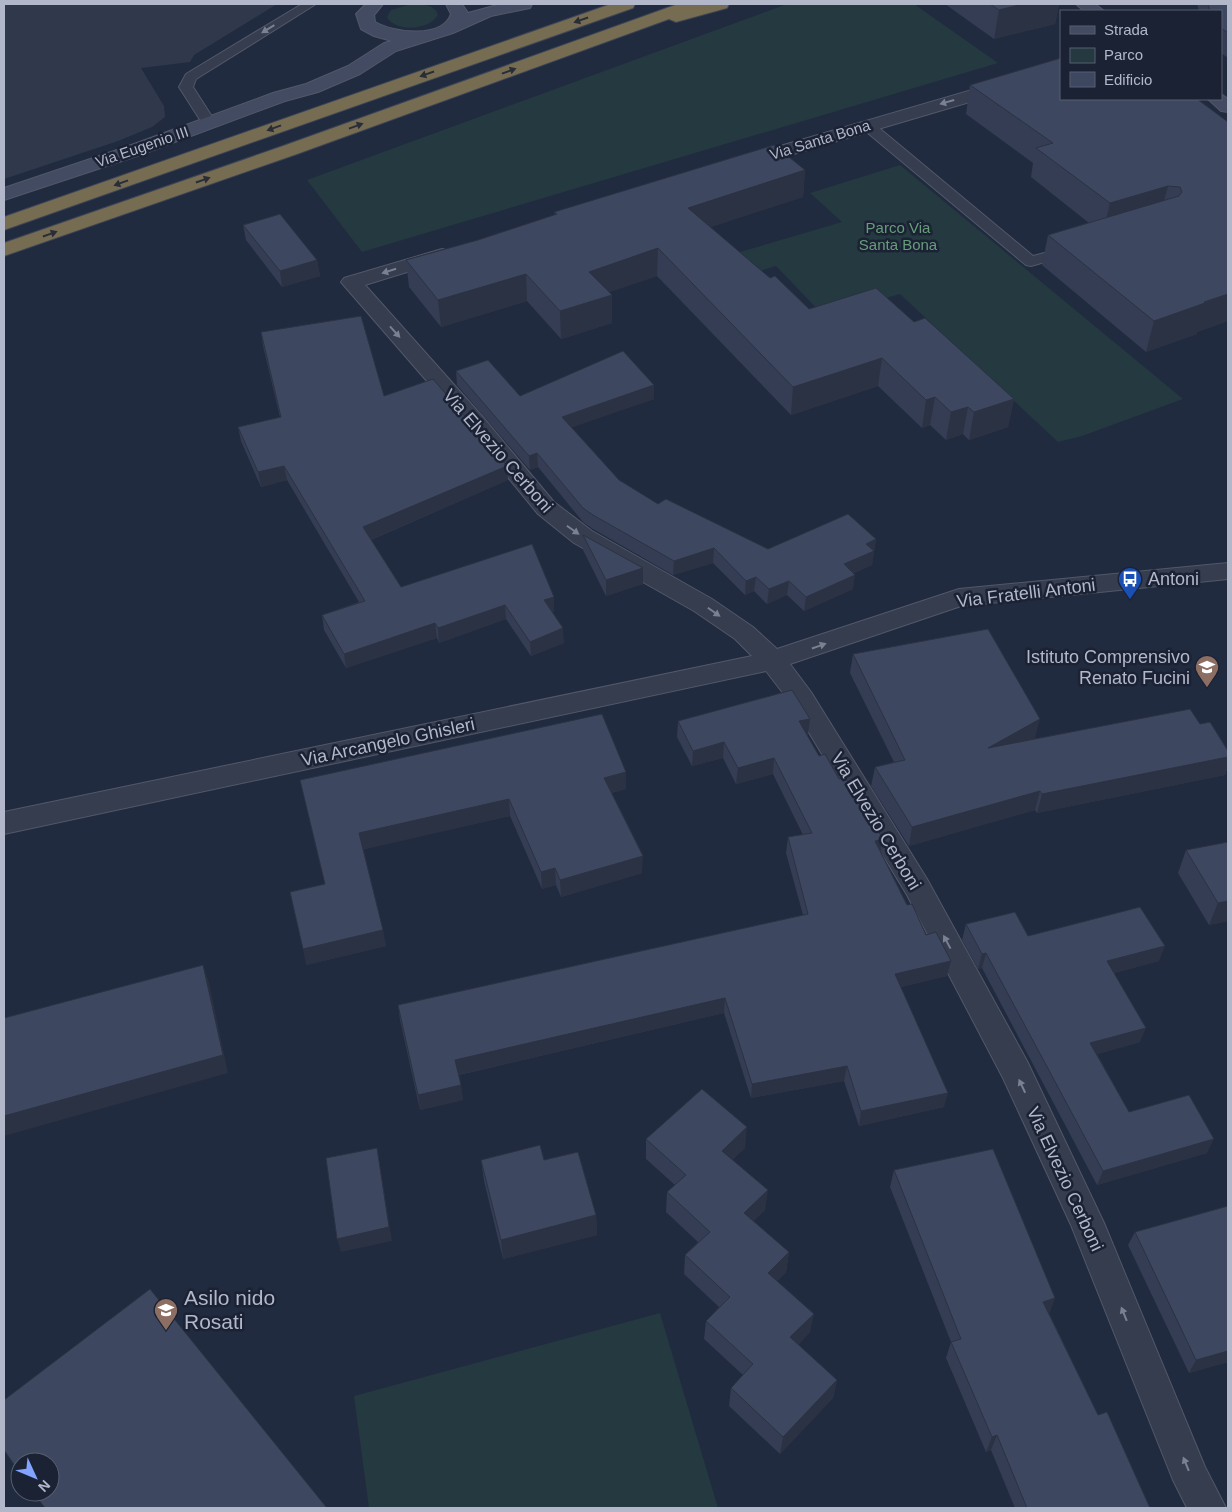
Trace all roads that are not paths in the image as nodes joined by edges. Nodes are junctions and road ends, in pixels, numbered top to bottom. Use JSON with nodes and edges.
{"nodes":[{"id":1,"x":310,"y":4,"type":"edge"},
{"id":2,"x":375,"y":4,"type":"edge"},
{"id":3,"x":454,"y":4,"type":"edge"},
{"id":4,"x":524,"y":4,"type":"edge"},
{"id":5,"x":627,"y":4,"type":"edge"},
{"id":6,"x":693,"y":4,"type":"edge"},
{"id":7,"x":721,"y":4,"type":"edge"},
{"id":8,"x":370,"y":27,"type":"junction"},
{"id":9,"x":451,"y":27,"type":"junction"},
{"id":10,"x":425,"y":36,"type":"junction"},
{"id":11,"x":572,"y":49,"type":"junction"},
{"id":12,"x":1060,"y":69,"type":"edge"},
{"id":13,"x":279,"y":98,"type":"junction"},
{"id":14,"x":209,"y":123,"type":"junction"},
{"id":15,"x":868,"y":126,"type":"junction"},
{"id":16,"x":724,"y":169,"type":"edge"},
{"id":17,"x":4,"y":194,"type":"edge"},
{"id":18,"x":4,"y":224,"type":"edge"},
{"id":19,"x":1085,"y":245,"type":"edge"},
{"id":20,"x":4,"y":250,"type":"edge"},
{"id":21,"x":457,"y":250,"type":"edge"},
{"id":22,"x":1228,"y":571,"type":"edge"},
{"id":23,"x":772,"y":660,"type":"junction"},
{"id":24,"x":4,"y":824,"type":"edge"},
{"id":25,"x":1206,"y":1508,"type":"edge"}],
"edges":[{"from":1,"to":14,"type":"lane","one_way":true},
{"from":2,"to":8,"type":"street","name":"Via Eugenio III"},
{"from":3,"to":9,"type":"street"},
{"from":4,"to":9,"type":"street"},
{"from":5,"to":18,"type":"highway","one_way":true},
{"from":6,"to":11,"type":"highway"},
{"from":7,"to":11,"type":"highway"},
{"from":8,"to":10,"type":"street"},
{"from":8,"to":13,"type":"street","name":"Via Eugenio III"},
{"from":9,"to":10,"type":"street","name":"Via Eugenio III"},
{"from":10,"to":13,"type":"street","name":"Via Eugenio III"},
{"from":20,"to":11,"type":"highway","one_way":true},
{"from":12,"to":15,"type":"street","name":"Via Santa Bona","one_way":true},
{"from":13,"to":14,"type":"street","name":"Via Eugenio III"},
{"from":14,"to":17,"type":"street","name":"Via Eugenio III"},
{"from":15,"to":16,"type":"street","name":"Via Santa Bona"},
{"from":15,"to":19,"type":"lane"},
{"from":21,"to":23,"type":"street","name":"Via Elvezio Cerboni","one_way":true},
{"from":23,"to":22,"type":"street","name":"Via Fratelli Antoni","one_way":true},
{"from":23,"to":24,"type":"street","name":"Via Arcangelo Ghisleri"},
{"from":25,"to":23,"type":"street","name":"Via Elvezio Cerboni","one_way":true}]}
